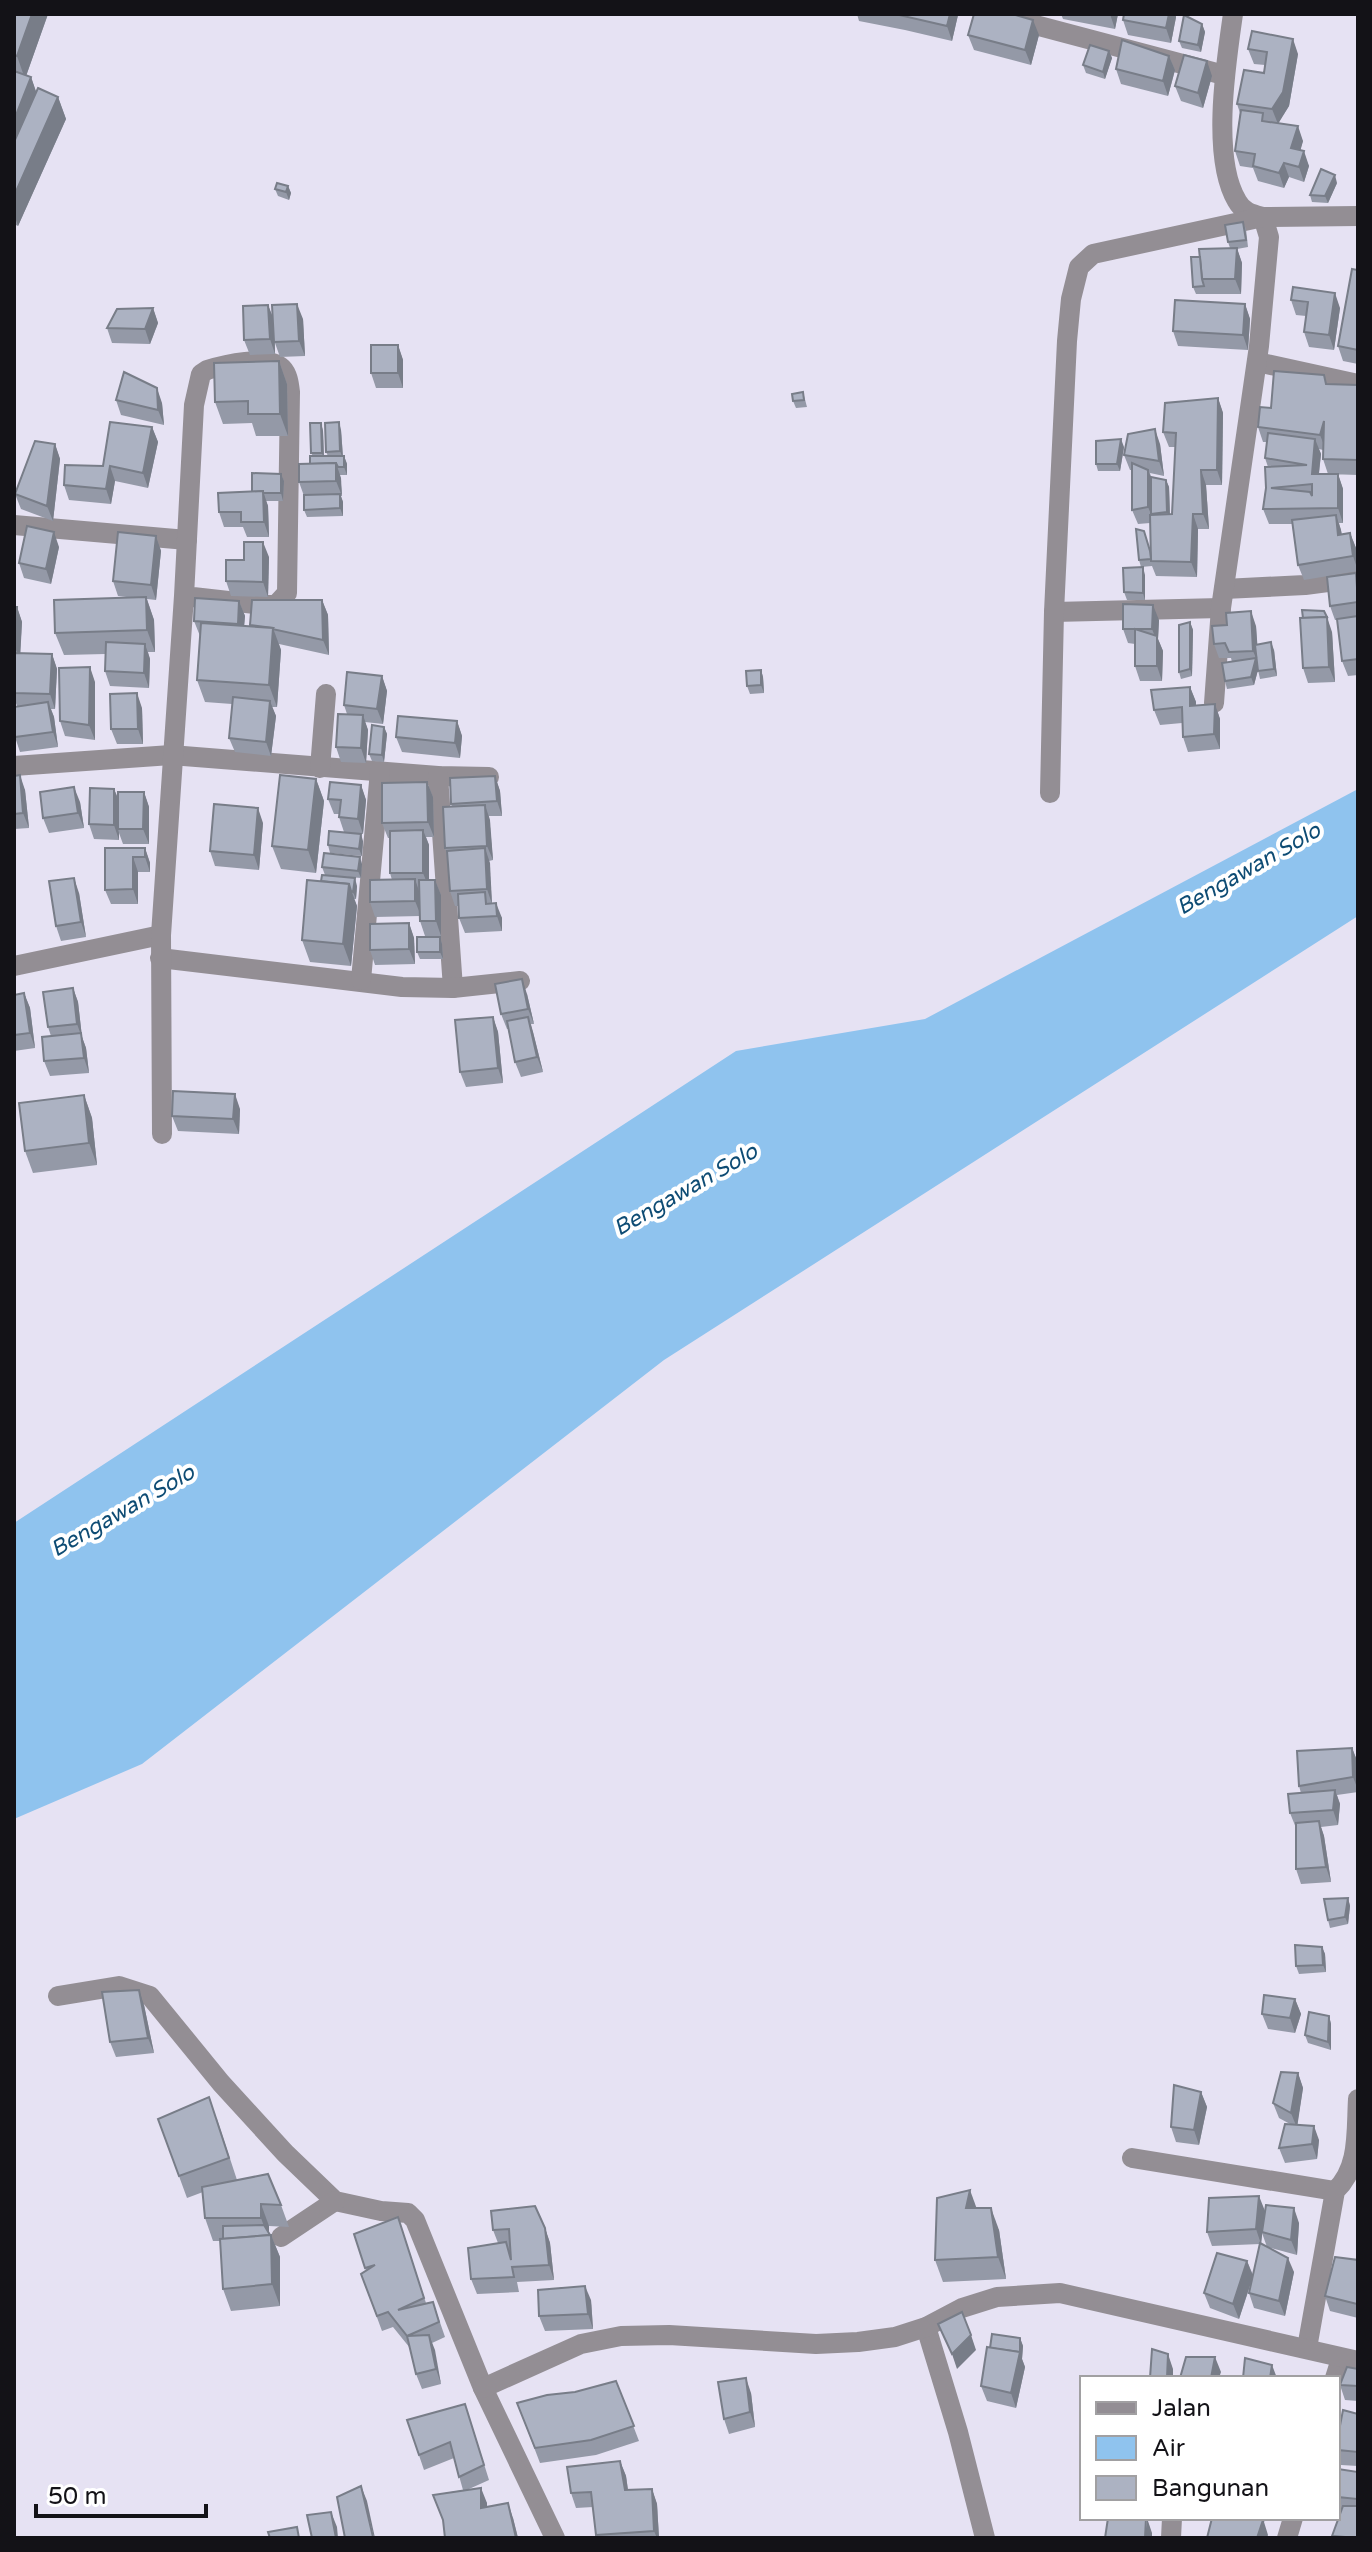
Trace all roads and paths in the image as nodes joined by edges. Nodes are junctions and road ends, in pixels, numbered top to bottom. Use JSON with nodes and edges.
{"nodes":[{"id":1,"x":994,"y":14,"type":"edge"},
{"id":2,"x":1233,"y":14,"type":"edge"},
{"id":3,"x":1224,"y":75,"type":"junction"},
{"id":4,"x":1358,"y":216,"type":"edge"},
{"id":5,"x":1263,"y":217,"type":"junction"},
{"id":6,"x":1257,"y":362,"type":"junction"},
{"id":7,"x":1358,"y":384,"type":"edge"},
{"id":8,"x":14,"y":525,"type":"edge"},
{"id":9,"x":187,"y":540,"type":"junction"},
{"id":10,"x":1358,"y":578,"type":"edge"},
{"id":11,"x":184,"y":596,"type":"junction"},
{"id":12,"x":1222,"y":598,"type":"junction"},
{"id":13,"x":1054,"y":612,"type":"junction"},
{"id":14,"x":326,"y":694,"type":"dead end"},
{"id":15,"x":1214,"y":703,"type":"edge"},
{"id":16,"x":171,"y":755,"type":"junction"},
{"id":17,"x":14,"y":766,"type":"edge"},
{"id":18,"x":320,"y":768,"type":"junction"},
{"id":19,"x":380,"y":771,"type":"junction"},
{"id":20,"x":438,"y":776,"type":"junction"},
{"id":21,"x":489,"y":777,"type":"edge"},
{"id":22,"x":1050,"y":793,"type":"dead end"},
{"id":23,"x":161,"y":935,"type":"junction"},
{"id":24,"x":160,"y":958,"type":"junction"},
{"id":25,"x":14,"y":966,"type":"edge"},
{"id":26,"x":361,"y":980,"type":"junction"},
{"id":27,"x":520,"y":981,"type":"edge"},
{"id":28,"x":453,"y":988,"type":"junction"},
{"id":29,"x":162,"y":1134,"type":"dead end"},
{"id":30,"x":58,"y":1996,"type":"dead end"},
{"id":31,"x":1358,"y":2099,"type":"edge"},
{"id":32,"x":1132,"y":2158,"type":"dead end"},
{"id":33,"x":1335,"y":2191,"type":"junction"},
{"id":34,"x":335,"y":2201,"type":"junction"},
{"id":35,"x":281,"y":2237,"type":"dead end"},
{"id":36,"x":926,"y":2327,"type":"junction"},
{"id":37,"x":1307,"y":2348,"type":"junction"},
{"id":38,"x":1345,"y":2366,"type":"edge"},
{"id":39,"x":483,"y":2388,"type":"junction"},
{"id":40,"x":555,"y":2538,"type":"edge"},
{"id":41,"x":985,"y":2538,"type":"edge"}],
"edges":[{"from":1,"to":3,"type":"street"},
{"from":2,"to":3,"type":"street"},
{"from":3,"to":5,"type":"street"},
{"from":4,"to":5,"type":"street"},
{"from":5,"to":6,"type":"street"},
{"from":5,"to":13,"type":"street"},
{"from":6,"to":7,"type":"street"},
{"from":6,"to":12,"type":"street"},
{"from":8,"to":9,"type":"street"},
{"from":9,"to":11,"type":"street"},
{"from":9,"to":11,"type":"street"},
{"from":10,"to":12,"type":"street"},
{"from":11,"to":16,"type":"street"},
{"from":12,"to":13,"type":"street"},
{"from":12,"to":15,"type":"street"},
{"from":13,"to":22,"type":"street"},
{"from":14,"to":18,"type":"street"},
{"from":16,"to":17,"type":"street"},
{"from":16,"to":18,"type":"street"},
{"from":16,"to":23,"type":"street"},
{"from":18,"to":19,"type":"street"},
{"from":19,"to":20,"type":"street"},
{"from":19,"to":26,"type":"street"},
{"from":20,"to":21,"type":"street"},
{"from":20,"to":28,"type":"street"},
{"from":23,"to":24,"type":"street"},
{"from":23,"to":25,"type":"street"},
{"from":24,"to":26,"type":"street"},
{"from":24,"to":29,"type":"street"},
{"from":26,"to":28,"type":"street"},
{"from":27,"to":28,"type":"street"},
{"from":30,"to":34,"type":"street"},
{"from":31,"to":33,"type":"street"},
{"from":32,"to":33,"type":"street"},
{"from":33,"to":37,"type":"street"},
{"from":34,"to":35,"type":"street"},
{"from":34,"to":39,"type":"street"},
{"from":36,"to":37,"type":"street"},
{"from":36,"to":39,"type":"street"},
{"from":36,"to":41,"type":"street"},
{"from":37,"to":38,"type":"street"},
{"from":39,"to":40,"type":"street"}]}
